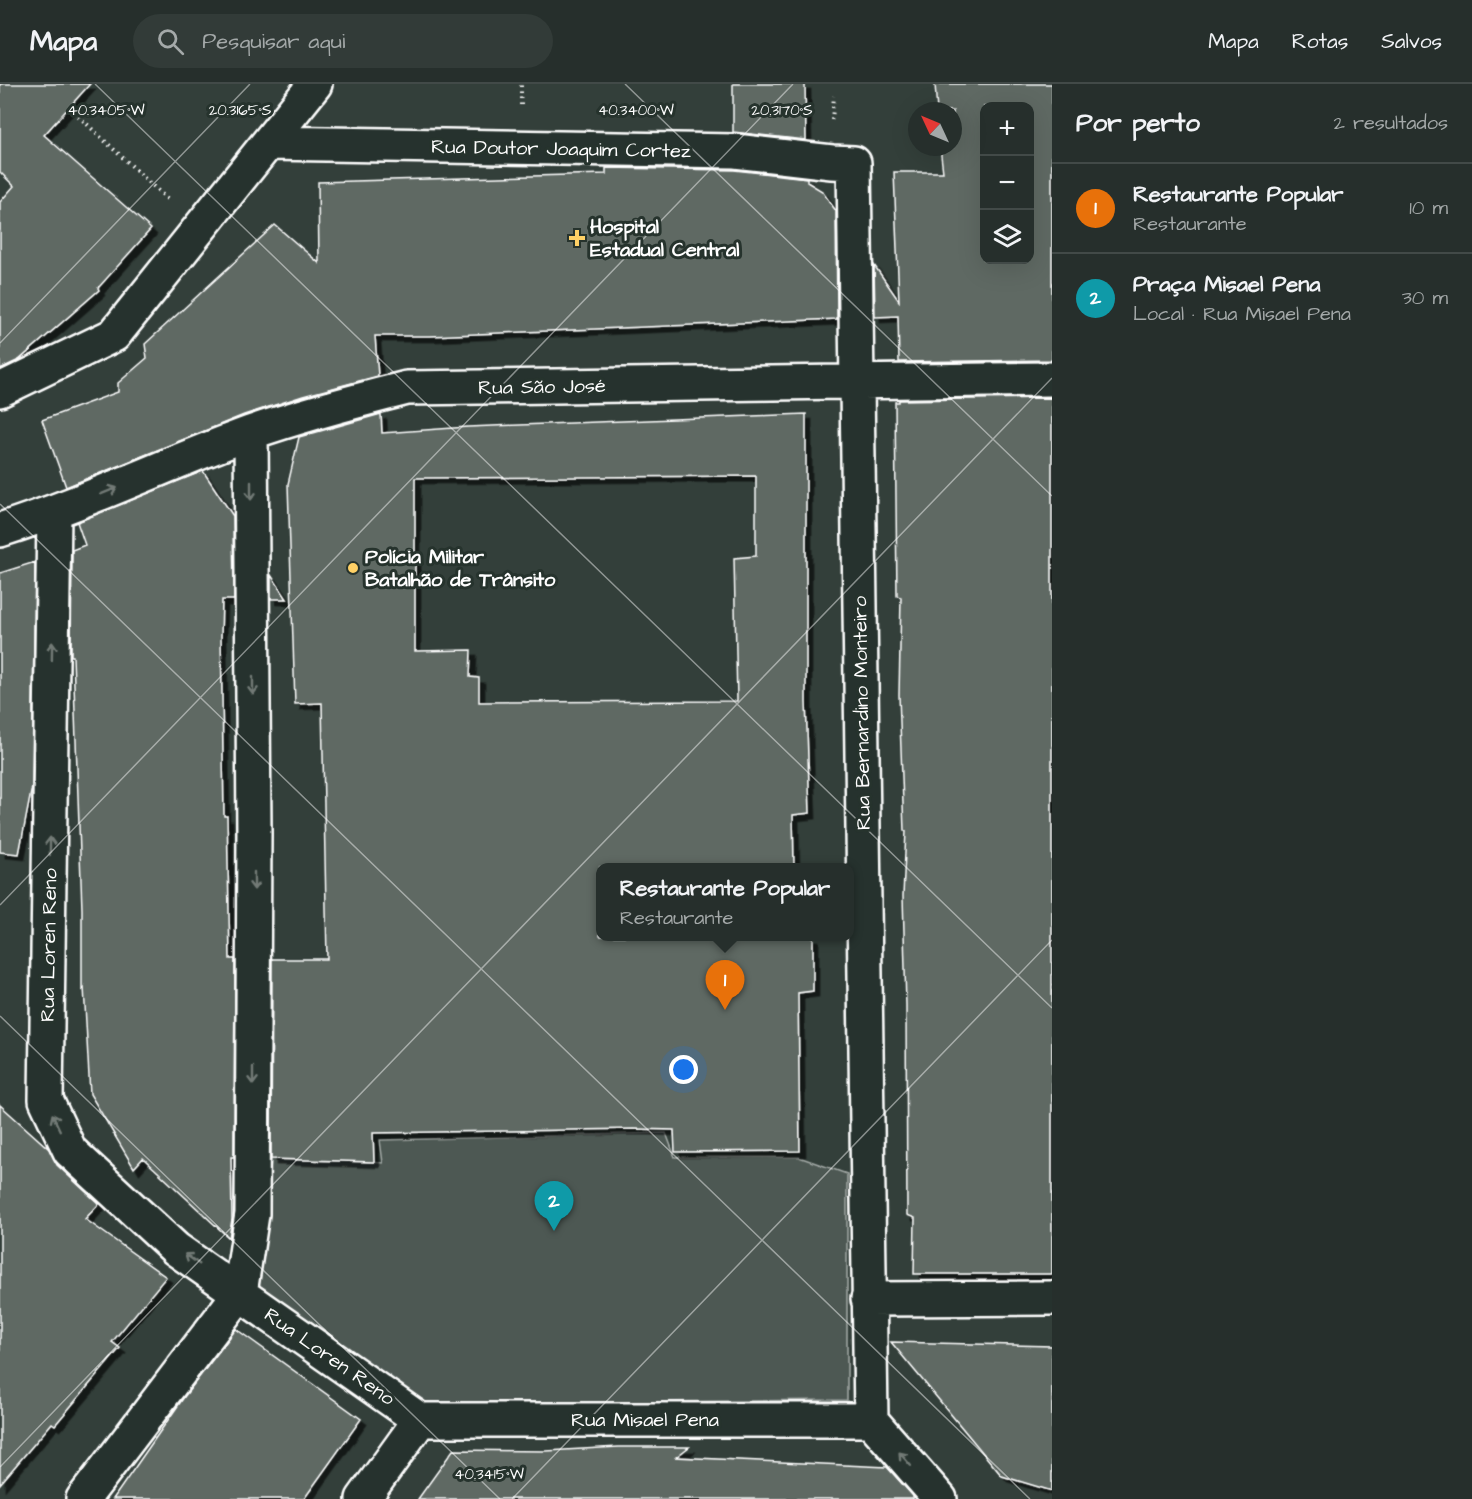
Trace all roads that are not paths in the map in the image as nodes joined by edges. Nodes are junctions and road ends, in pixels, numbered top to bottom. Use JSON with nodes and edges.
{"nodes":[{"id":1,"x":315,"y":84,"type":"edge"},
{"id":2,"x":268,"y":143,"type":"junction"},
{"id":3,"x":854,"y":162,"type":"joint"},
{"id":4,"x":1052,"y":379,"type":"edge"},
{"id":5,"x":856,"y":381,"type":"junction"},
{"id":6,"x":0,"y":390,"type":"edge"},
{"id":7,"x":251,"y":433,"type":"junction"},
{"id":8,"x":54,"y":513,"type":"junction"},
{"id":9,"x":0,"y":530,"type":"edge"},
{"id":10,"x":240,"y":1293,"type":"junction"},
{"id":11,"x":1052,"y":1298,"type":"edge"},
{"id":12,"x":868,"y":1299,"type":"junction"},
{"id":13,"x":420,"y":1420,"type":"junction"},
{"id":14,"x":871,"y":1420,"type":"junction"},
{"id":15,"x":943,"y":1498,"type":"edge"},
{"id":16,"x":82,"y":1499,"type":"edge"},
{"id":17,"x":363,"y":1499,"type":"edge"}],
"edges":[{"from":1,"to":2,"type":"street"},
{"from":2,"to":3,"type":"street","name":"Rua Doutor Joaquim Cortez"},
{"from":2,"to":6,"type":"street"},
{"from":3,"to":5,"type":"street","name":"Rua Bernardino Monteiro"},
{"from":4,"to":5,"type":"street","name":"Rua São José"},
{"from":5,"to":7,"type":"street","name":"Rua São José"},
{"from":5,"to":12,"type":"street","name":"Rua Bernardino Monteiro"},
{"from":8,"to":7,"type":"street","name":"Rua São José","one_way":true},
{"from":7,"to":10,"type":"street","one_way":true},
{"from":8,"to":9,"type":"street","name":"Rua São José"},
{"from":10,"to":8,"type":"street","name":"Rua Loren Reno","one_way":true},
{"from":10,"to":13,"type":"street","name":"Rua Loren Reno"},
{"from":10,"to":16,"type":"street"},
{"from":11,"to":12,"type":"street"},
{"from":12,"to":14,"type":"street","name":"Rua Bernardino Monteiro"},
{"from":13,"to":14,"type":"street","name":"Rua Misael Pena"},
{"from":13,"to":17,"type":"street"},
{"from":15,"to":14,"type":"street","one_way":true}]}
